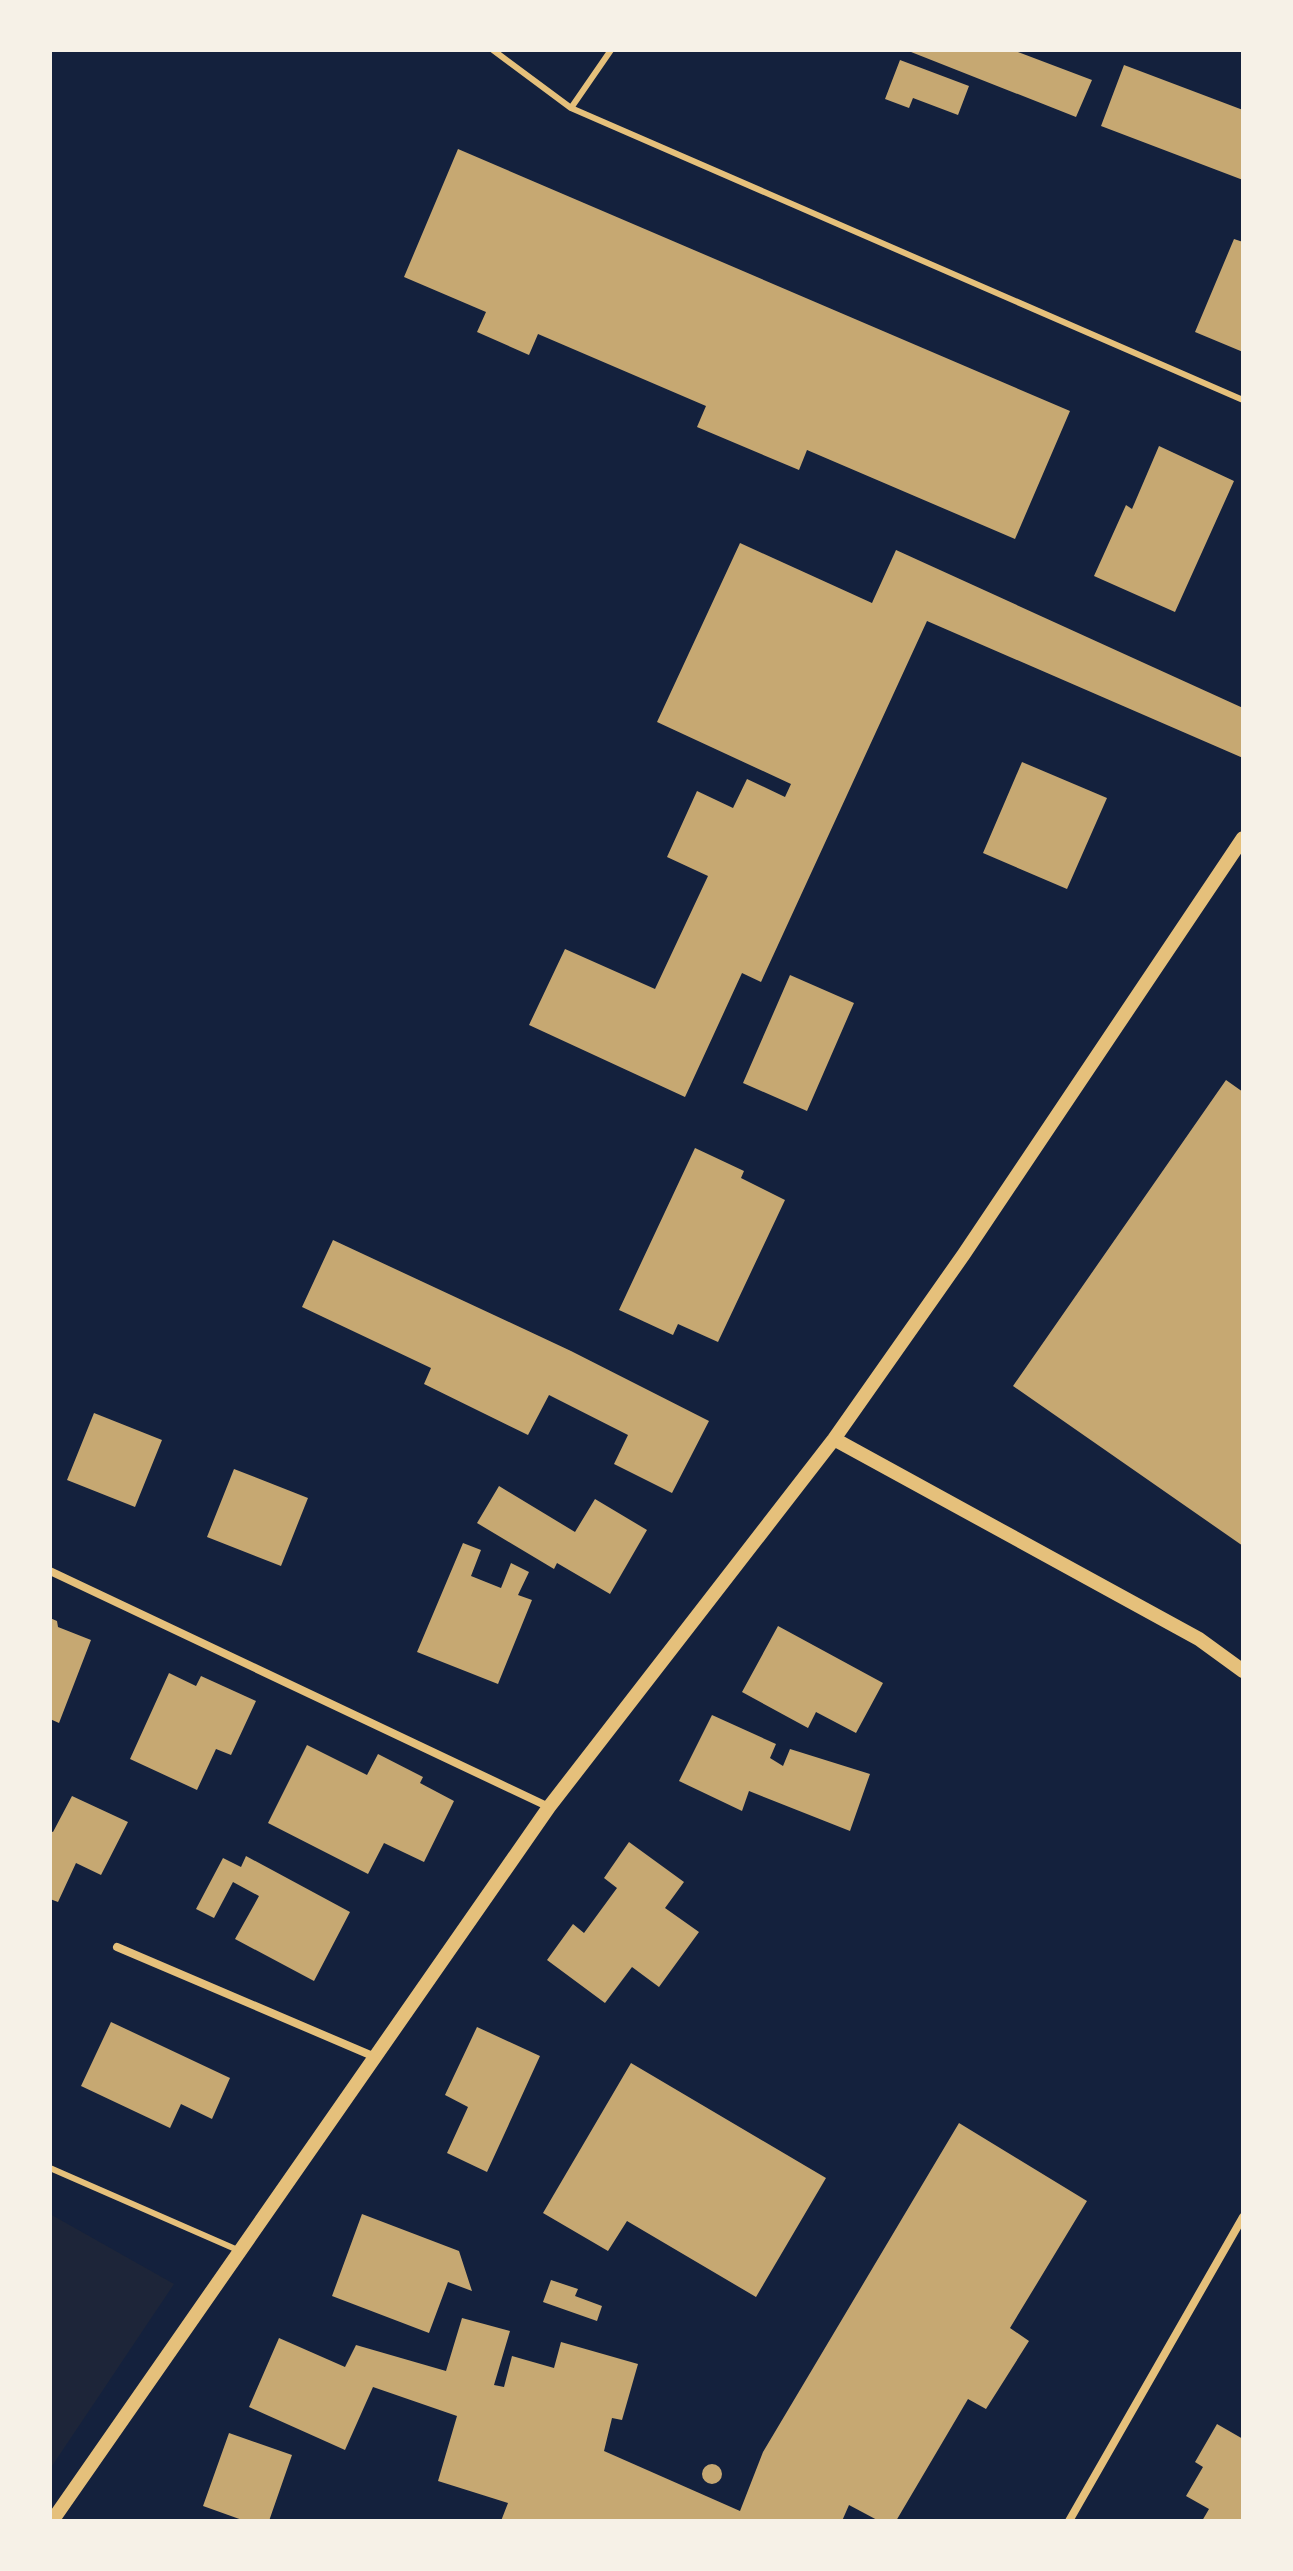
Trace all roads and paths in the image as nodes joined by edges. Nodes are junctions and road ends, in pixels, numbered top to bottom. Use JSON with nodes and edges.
{"nodes":[{"id":1,"x":493,"y":50,"type":"edge"},
{"id":2,"x":611,"y":50,"type":"edge"},
{"id":3,"x":571,"y":108,"type":"junction"},
{"id":4,"x":1243,"y":400,"type":"edge"},
{"id":5,"x":1243,"y":838,"type":"edge"},
{"id":6,"x":834,"y":1439,"type":"junction"},
{"id":7,"x":50,"y":1571,"type":"edge"},
{"id":8,"x":1243,"y":1671,"type":"edge"},
{"id":9,"x":549,"y":1807,"type":"junction"},
{"id":10,"x":117,"y":1947,"type":"dead end"},
{"id":11,"x":375,"y":2057,"type":"junction"},
{"id":12,"x":50,"y":2168,"type":"edge"},
{"id":13,"x":1243,"y":2217,"type":"edge"},
{"id":14,"x":240,"y":2251,"type":"junction"},
{"id":15,"x":52,"y":2521,"type":"edge"},
{"id":16,"x":1069,"y":2521,"type":"edge"}],
"edges":[{"from":1,"to":3,"type":"lane"},
{"from":2,"to":3,"type":"lane"},
{"from":3,"to":4,"type":"lane"},
{"from":5,"to":6,"type":"street"},
{"from":6,"to":8,"type":"street"},
{"from":6,"to":9,"type":"street"},
{"from":7,"to":9,"type":"street"},
{"from":9,"to":11,"type":"street"},
{"from":10,"to":11,"type":"street"},
{"from":11,"to":14,"type":"street"},
{"from":12,"to":14,"type":"lane"},
{"from":13,"to":16,"type":"street"},
{"from":14,"to":15,"type":"street"}]}
